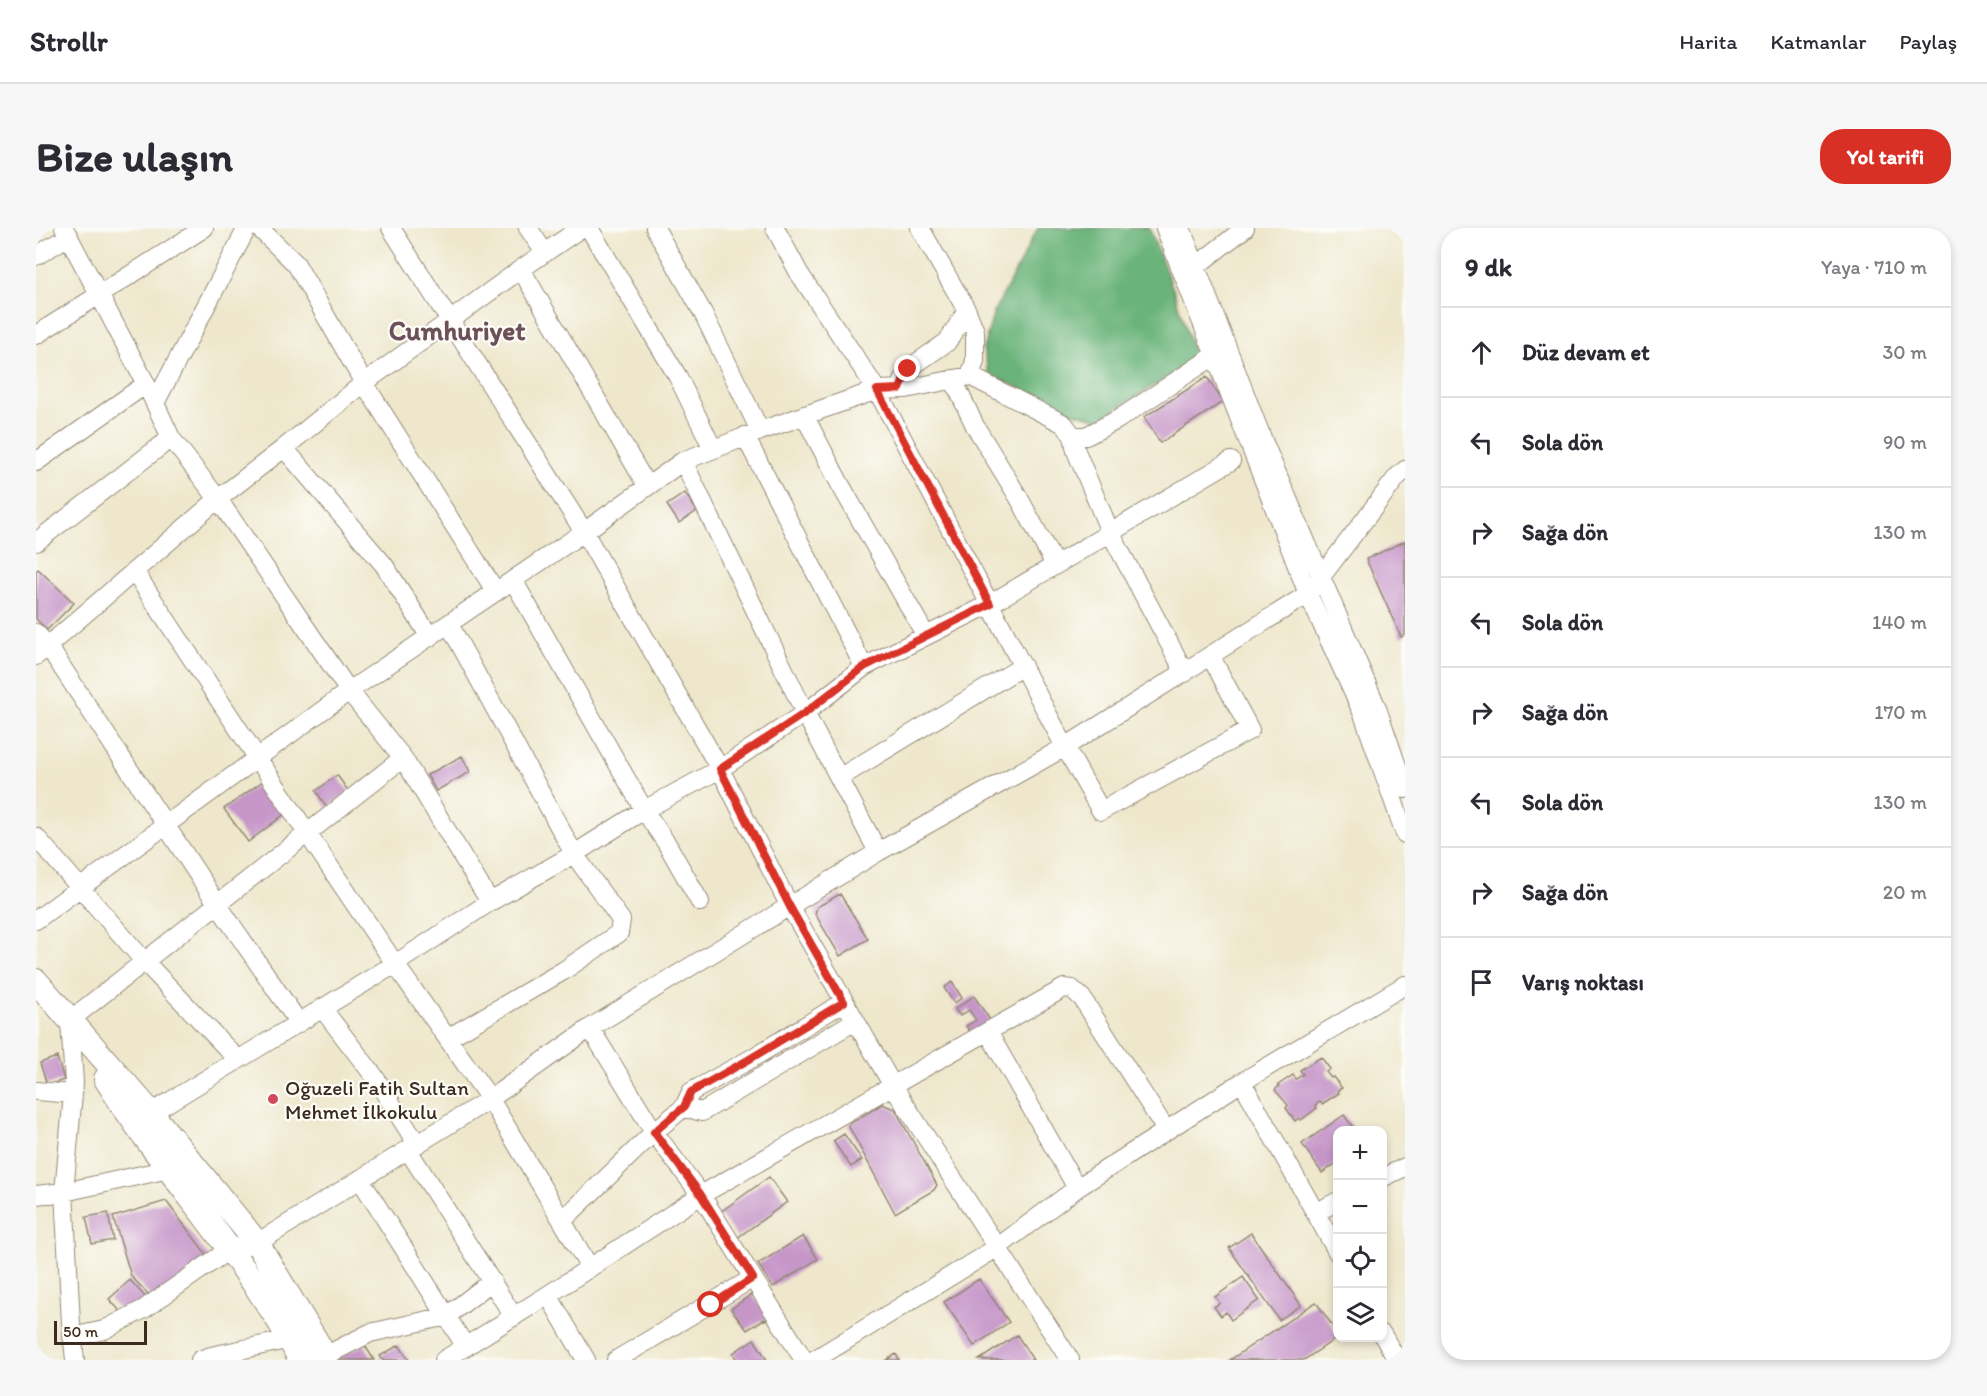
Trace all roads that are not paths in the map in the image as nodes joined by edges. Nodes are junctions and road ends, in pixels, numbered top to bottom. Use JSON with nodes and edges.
{"nodes":[{"id":1,"x":204,"y":228,"type":"edge"},
{"id":2,"x":247,"y":228,"type":"edge"},
{"id":3,"x":258,"y":228,"type":"edge"},
{"id":4,"x":391,"y":228,"type":"edge"},
{"id":5,"x":528,"y":228,"type":"edge"},
{"id":6,"x":581,"y":228,"type":"edge"},
{"id":7,"x":589,"y":228,"type":"edge"},
{"id":8,"x":655,"y":228,"type":"edge"},
{"id":9,"x":775,"y":228,"type":"edge"},
{"id":10,"x":920,"y":228,"type":"edge"},
{"id":11,"x":1165,"y":228,"type":"edge"},
{"id":12,"x":1181,"y":228,"type":"edge"},
{"id":13,"x":1245,"y":228,"type":"edge"},
{"id":14,"x":67,"y":232,"type":"edge"},
{"id":15,"x":545,"y":253,"type":"junction"},
{"id":16,"x":36,"y":256,"type":"edge"},
{"id":17,"x":1195,"y":267,"type":"junction"},
{"id":18,"x":521,"y":269,"type":"junction"},
{"id":19,"x":99,"y":294,"type":"junction"},
{"id":20,"x":967,"y":311,"type":"junction"},
{"id":21,"x":452,"y":320,"type":"junction"},
{"id":22,"x":36,"y":335,"type":"edge"},
{"id":23,"x":1214,"y":356,"type":"junction"},
{"id":24,"x":962,"y":378,"type":"junction"},
{"id":25,"x":364,"y":383,"type":"junction"},
{"id":26,"x":146,"y":384,"type":"junction"},
{"id":27,"x":900,"y":389,"type":"junction"},
{"id":28,"x":877,"y":390,"type":"junction"},
{"id":29,"x":155,"y":403,"type":"junction"},
{"id":30,"x":804,"y":415,"type":"junction"},
{"id":31,"x":753,"y":433,"type":"junction"},
{"id":32,"x":1074,"y":436,"type":"junction"},
{"id":33,"x":171,"y":438,"type":"junction"},
{"id":34,"x":284,"y":448,"type":"junction"},
{"id":35,"x":713,"y":449,"type":"junction"},
{"id":36,"x":683,"y":461,"type":"junction"},
{"id":37,"x":1231,"y":461,"type":"dead end"},
{"id":38,"x":36,"y":462,"type":"edge"},
{"id":39,"x":1405,"y":470,"type":"edge"},
{"id":40,"x":648,"y":486,"type":"junction"},
{"id":41,"x":218,"y":499,"type":"junction"},
{"id":42,"x":584,"y":532,"type":"junction"},
{"id":43,"x":1110,"y":532,"type":"junction"},
{"id":44,"x":36,"y":542,"type":"edge"},
{"id":45,"x":1055,"y":565,"type":"junction"},
{"id":46,"x":134,"y":571,"type":"junction"},
{"id":47,"x":1321,"y":577,"type":"junction"},
{"id":48,"x":513,"y":580,"type":"junction"},
{"id":49,"x":496,"y":592,"type":"junction"},
{"id":50,"x":1308,"y":594,"type":"junction"},
{"id":51,"x":990,"y":604,"type":"junction"},
{"id":52,"x":449,"y":624,"type":"junction"},
{"id":53,"x":926,"y":636,"type":"junction"},
{"id":54,"x":430,"y":637,"type":"junction"},
{"id":55,"x":40,"y":645,"type":"edge"},
{"id":56,"x":1211,"y":657,"type":"junction"},
{"id":57,"x":1023,"y":666,"type":"junction"},
{"id":58,"x":864,"y":667,"type":"junction"},
{"id":59,"x":1185,"y":673,"type":"junction"},
{"id":60,"x":349,"y":692,"type":"junction"},
{"id":61,"x":805,"y":713,"type":"junction"},
{"id":62,"x":1065,"y":747,"type":"junction"},
{"id":63,"x":257,"y":758,"type":"junction"},
{"id":64,"x":403,"y":758,"type":"junction"},
{"id":65,"x":720,"y":769,"type":"junction"},
{"id":66,"x":839,"y":778,"type":"junction"},
{"id":67,"x":1405,"y":789,"type":"edge"},
{"id":68,"x":644,"y":810,"type":"junction"},
{"id":69,"x":167,"y":825,"type":"junction"},
{"id":70,"x":307,"y":833,"type":"junction"},
{"id":71,"x":1405,"y":834,"type":"edge"},
{"id":72,"x":36,"y":837,"type":"edge"},
{"id":73,"x":878,"y":852,"type":"junction"},
{"id":74,"x":574,"y":854,"type":"junction"},
{"id":75,"x":80,"y":887,"type":"junction"},
{"id":76,"x":490,"y":902,"type":"junction"},
{"id":77,"x":700,"y":902,"type":"dead end"},
{"id":78,"x":218,"y":905,"type":"junction"},
{"id":79,"x":790,"y":907,"type":"junction"},
{"id":80,"x":36,"y":920,"type":"edge"},
{"id":81,"x":146,"y":962,"type":"junction"},
{"id":82,"x":395,"y":964,"type":"junction"},
{"id":83,"x":36,"y":981,"type":"edge"},
{"id":84,"x":1405,"y":985,"type":"edge"},
{"id":85,"x":844,"y":1002,"type":"junction"},
{"id":86,"x":322,"y":1008,"type":"junction"},
{"id":87,"x":70,"y":1020,"type":"junction"},
{"id":88,"x":855,"y":1021,"type":"junction"},
{"id":89,"x":298,"y":1023,"type":"junction"},
{"id":90,"x":590,"y":1028,"type":"junction"},
{"id":91,"x":988,"y":1032,"type":"junction"},
{"id":92,"x":448,"y":1038,"type":"junction"},
{"id":93,"x":238,"y":1060,"type":"junction"},
{"id":94,"x":1242,"y":1082,"type":"junction"},
{"id":95,"x":893,"y":1086,"type":"junction"},
{"id":96,"x":36,"y":1091,"type":"edge"},
{"id":97,"x":73,"y":1094,"type":"junction"},
{"id":98,"x":490,"y":1099,"type":"junction"},
{"id":99,"x":684,"y":1107,"type":"junction"},
{"id":100,"x":151,"y":1113,"type":"junction"},
{"id":101,"x":1166,"y":1130,"type":"junction"},
{"id":102,"x":654,"y":1132,"type":"junction"},
{"id":103,"x":412,"y":1147,"type":"junction"},
{"id":104,"x":1405,"y":1167,"type":"edge"},
{"id":105,"x":169,"y":1169,"type":"junction"},
{"id":106,"x":1387,"y":1176,"type":"edge"},
{"id":107,"x":360,"y":1179,"type":"junction"},
{"id":108,"x":1077,"y":1188,"type":"junction"},
{"id":109,"x":64,"y":1192,"type":"junction"},
{"id":110,"x":36,"y":1195,"type":"edge"},
{"id":111,"x":701,"y":1195,"type":"junction"},
{"id":112,"x":1333,"y":1204,"type":"edge"},
{"id":113,"x":1315,"y":1213,"type":"junction"},
{"id":114,"x":562,"y":1221,"type":"junction"},
{"id":115,"x":256,"y":1243,"type":"junction"},
{"id":116,"x":1333,"y":1244,"type":"edge"},
{"id":117,"x":998,"y":1247,"type":"junction"},
{"id":118,"x":230,"y":1249,"type":"junction"},
{"id":119,"x":590,"y":1268,"type":"junction"},
{"id":120,"x":753,"y":1278,"type":"junction"},
{"id":121,"x":492,"y":1281,"type":"junction"},
{"id":122,"x":548,"y":1295,"type":"junction"},
{"id":123,"x":447,"y":1316,"type":"junction"},
{"id":124,"x":514,"y":1317,"type":"junction"},
{"id":125,"x":72,"y":1338,"type":"junction"},
{"id":126,"x":1387,"y":1341,"type":"edge"},
{"id":127,"x":466,"y":1347,"type":"junction"},
{"id":128,"x":310,"y":1354,"type":"edge"},
{"id":129,"x":75,"y":1360,"type":"edge"},
{"id":130,"x":200,"y":1360,"type":"edge"},
{"id":131,"x":444,"y":1360,"type":"edge"},
{"id":132,"x":586,"y":1360,"type":"edge"},
{"id":133,"x":616,"y":1360,"type":"edge"},
{"id":134,"x":804,"y":1360,"type":"edge"},
{"id":135,"x":814,"y":1360,"type":"edge"},
{"id":136,"x":1070,"y":1360,"type":"edge"},
{"id":137,"x":1397,"y":1360,"type":"edge"}],
"edges":[{"from":1,"to":19,"type":"street"},
{"from":2,"to":29,"type":"street"},
{"from":3,"to":25,"type":"street"},
{"from":4,"to":21,"type":"street"},
{"from":5,"to":15,"type":"street"},
{"from":6,"to":15,"type":"street"},
{"from":7,"to":35,"type":"street"},
{"from":8,"to":31,"type":"street"},
{"from":9,"to":28,"type":"street"},
{"from":10,"to":20,"type":"street"},
{"from":11,"to":23,"type":"street"},
{"from":12,"to":17,"type":"street"},
{"from":13,"to":17,"type":"street"},
{"from":14,"to":16,"type":"street"},
{"from":14,"to":19,"type":"street"},
{"from":15,"to":18,"type":"street"},
{"from":17,"to":47,"type":"street"},
{"from":18,"to":21,"type":"street"},
{"from":18,"to":40,"type":"street"},
{"from":19,"to":22,"type":"street"},
{"from":19,"to":26,"type":"street"},
{"from":20,"to":24,"type":"street"},
{"from":20,"to":27,"type":"street"},
{"from":21,"to":25,"type":"street"},
{"from":21,"to":42,"type":"street"},
{"from":23,"to":32,"type":"street"},
{"from":23,"to":50,"type":"street"},
{"from":24,"to":27,"type":"street"},
{"from":24,"to":32,"type":"street"},
{"from":24,"to":45,"type":"street"},
{"from":25,"to":34,"type":"street"},
{"from":25,"to":49,"type":"street"},
{"from":26,"to":29,"type":"street"},
{"from":26,"to":38,"type":"street"},
{"from":27,"to":28,"type":"street"},
{"from":28,"to":30,"type":"street"},
{"from":28,"to":51,"type":"street"},
{"from":29,"to":33,"type":"street"},
{"from":30,"to":31,"type":"street"},
{"from":30,"to":53,"type":"street"},
{"from":31,"to":35,"type":"street"},
{"from":31,"to":58,"type":"street"},
{"from":32,"to":43,"type":"street"},
{"from":33,"to":41,"type":"street"},
{"from":33,"to":44,"type":"street"},
{"from":34,"to":41,"type":"street"},
{"from":34,"to":54,"type":"street"},
{"from":35,"to":36,"type":"street"},
{"from":36,"to":40,"type":"street"},
{"from":36,"to":61,"type":"street"},
{"from":37,"to":43,"type":"street"},
{"from":39,"to":47,"type":"street"},
{"from":40,"to":42,"type":"street"},
{"from":41,"to":46,"type":"street"},
{"from":41,"to":60,"type":"street"},
{"from":42,"to":48,"type":"street"},
{"from":42,"to":65,"type":"street"},
{"from":43,"to":45,"type":"street"},
{"from":43,"to":59,"type":"street"},
{"from":45,"to":51,"type":"street"},
{"from":46,"to":55,"type":"street"},
{"from":46,"to":63,"type":"street"},
{"from":47,"to":50,"type":"street"},
{"from":47,"to":67,"type":"street"},
{"from":48,"to":49,"type":"street"},
{"from":48,"to":68,"type":"street"},
{"from":49,"to":52,"type":"street"},
{"from":50,"to":56,"type":"street"},
{"from":50,"to":71,"type":"street"},
{"from":51,"to":53,"type":"street"},
{"from":51,"to":57,"type":"street"},
{"from":52,"to":54,"type":"street"},
{"from":52,"to":74,"type":"street"},
{"from":53,"to":58,"type":"street"},
{"from":54,"to":60,"type":"street"},
{"from":55,"to":69,"type":"street"},
{"from":56,"to":59,"type":"street"},
{"from":56,"to":62,"type":"street"},
{"from":57,"to":62,"type":"street"},
{"from":57,"to":66,"type":"street"},
{"from":58,"to":61,"type":"street"},
{"from":59,"to":62,"type":"street"},
{"from":60,"to":63,"type":"street"},
{"from":60,"to":64,"type":"street"},
{"from":61,"to":65,"type":"street"},
{"from":61,"to":66,"type":"street"},
{"from":62,"to":73,"type":"street"},
{"from":63,"to":69,"type":"street"},
{"from":63,"to":70,"type":"street"},
{"from":64,"to":70,"type":"street"},
{"from":64,"to":76,"type":"street"},
{"from":65,"to":68,"type":"street"},
{"from":65,"to":79,"type":"street"},
{"from":66,"to":73,"type":"street"},
{"from":68,"to":74,"type":"street"},
{"from":68,"to":77,"type":"street"},
{"from":69,"to":75,"type":"street"},
{"from":69,"to":78,"type":"street"},
{"from":70,"to":78,"type":"street"},
{"from":70,"to":82,"type":"street"},
{"from":72,"to":75,"type":"street"},
{"from":73,"to":79,"type":"street"},
{"from":74,"to":76,"type":"street"},
{"from":74,"to":92,"type":"street"},
{"from":75,"to":80,"type":"street"},
{"from":75,"to":81,"type":"street"},
{"from":76,"to":82,"type":"street"},
{"from":78,"to":81,"type":"street"},
{"from":78,"to":89,"type":"street"},
{"from":79,"to":85,"type":"street"},
{"from":79,"to":90,"type":"street"},
{"from":81,"to":87,"type":"street"},
{"from":81,"to":93,"type":"street"},
{"from":82,"to":86,"type":"street"},
{"from":82,"to":92,"type":"street"},
{"from":83,"to":87,"type":"main road"},
{"from":84,"to":94,"type":"street"},
{"from":85,"to":88,"type":"street"},
{"from":85,"to":99,"type":"street"},
{"from":86,"to":89,"type":"street"},
{"from":86,"to":103,"type":"street"},
{"from":87,"to":97,"type":"street"},
{"from":87,"to":100,"type":"main road"},
{"from":87,"to":105,"type":"main road"},
{"from":88,"to":95,"type":"street"},
{"from":88,"to":99,"type":"street"},
{"from":89,"to":93,"type":"street"},
{"from":90,"to":98,"type":"street"},
{"from":90,"to":102,"type":"street"},
{"from":91,"to":95,"type":"street"},
{"from":91,"to":101,"type":"street"},
{"from":91,"to":108,"type":"street"},
{"from":92,"to":98,"type":"street"},
{"from":93,"to":100,"type":"street"},
{"from":94,"to":101,"type":"street"},
{"from":94,"to":113,"type":"street"},
{"from":95,"to":111,"type":"street"},
{"from":95,"to":117,"type":"street"},
{"from":96,"to":97,"type":"street"},
{"from":97,"to":109,"type":"street"},
{"from":98,"to":103,"type":"street"},
{"from":98,"to":114,"type":"street"},
{"from":99,"to":102,"type":"street"},
{"from":100,"to":115,"type":"main road"},
{"from":101,"to":108,"type":"street"},
{"from":102,"to":111,"type":"street"},
{"from":102,"to":114,"type":"street"},
{"from":103,"to":107,"type":"street"},
{"from":103,"to":121,"type":"street"},
{"from":104,"to":106,"type":"street"},
{"from":105,"to":109,"type":"street"},
{"from":105,"to":118,"type":"main road"},
{"from":107,"to":115,"type":"street"},
{"from":107,"to":123,"type":"street"},
{"from":108,"to":117,"type":"street"},
{"from":109,"to":110,"type":"street"},
{"from":109,"to":125,"type":"street"},
{"from":111,"to":119,"type":"street"},
{"from":111,"to":120,"type":"street"},
{"from":112,"to":113,"type":"street"},
{"from":113,"to":116,"type":"street"},
{"from":114,"to":119,"type":"street"},
{"from":115,"to":118,"type":"street"},
{"from":115,"to":128,"type":"main road"},
{"from":117,"to":135,"type":"street"},
{"from":117,"to":136,"type":"street"},
{"from":118,"to":125,"type":"street"},
{"from":118,"to":128,"type":"main road"},
{"from":119,"to":122,"type":"street"},
{"from":120,"to":133,"type":"street"},
{"from":120,"to":134,"type":"street"},
{"from":121,"to":123,"type":"street"},
{"from":121,"to":124,"type":"street"},
{"from":122,"to":124,"type":"street"},
{"from":122,"to":132,"type":"street"},
{"from":123,"to":127,"type":"street"},
{"from":123,"to":128,"type":"street"},
{"from":124,"to":127,"type":"street"},
{"from":125,"to":129,"type":"street"},
{"from":126,"to":137,"type":"street"},
{"from":127,"to":131,"type":"street"},
{"from":128,"to":130,"type":"street"}]}
